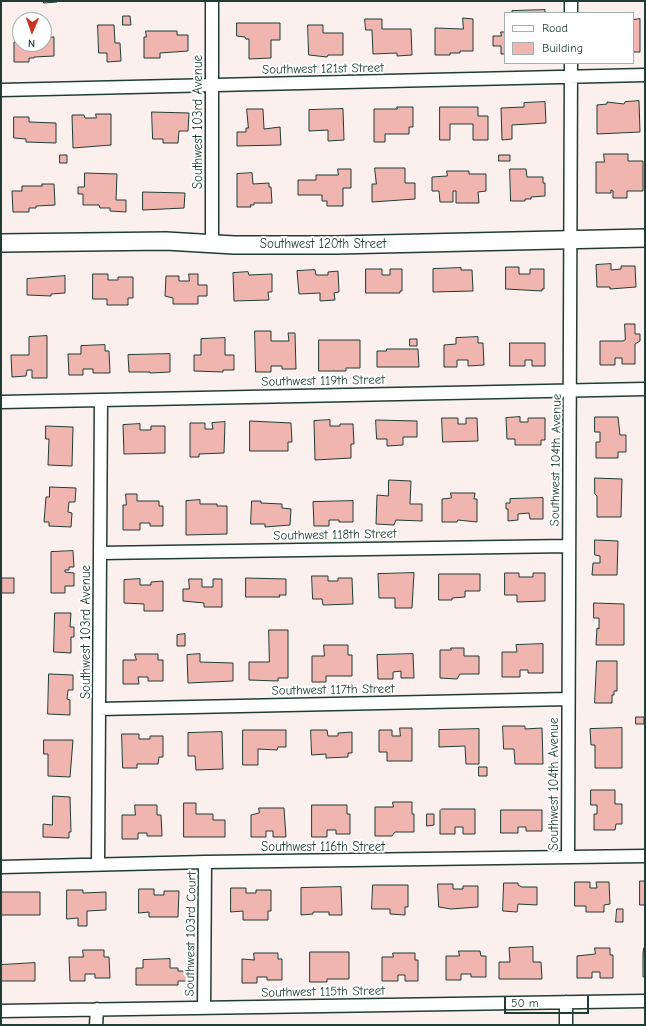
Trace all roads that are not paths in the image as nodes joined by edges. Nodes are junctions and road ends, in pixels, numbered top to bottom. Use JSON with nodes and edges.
{"nodes":[{"id":1,"x":212,"y":1,"type":"edge"},
{"id":2,"x":571,"y":1,"type":"edge"},
{"id":3,"x":571,"y":12,"type":"edge"},
{"id":4,"x":572,"y":64,"type":"edge"},
{"id":5,"x":645,"y":75,"type":"edge"},
{"id":6,"x":572,"y":76,"type":"junction"},
{"id":7,"x":212,"y":85,"type":"junction"},
{"id":8,"x":1,"y":90,"type":"edge"},
{"id":9,"x":645,"y":238,"type":"edge"},
{"id":10,"x":570,"y":239,"type":"junction"},
{"id":11,"x":1,"y":243,"type":"edge"},
{"id":12,"x":212,"y":244,"type":"junction"},
{"id":13,"x":645,"y":389,"type":"edge"},
{"id":14,"x":571,"y":390,"type":"junction"},
{"id":15,"x":101,"y":400,"type":"junction"},
{"id":16,"x":1,"y":402,"type":"edge"},
{"id":17,"x":570,"y":546,"type":"junction"},
{"id":18,"x":100,"y":553,"type":"junction"},
{"id":19,"x":568,"y":699,"type":"junction"},
{"id":20,"x":99,"y":709,"type":"junction"},
{"id":21,"x":645,"y":856,"type":"edge"},
{"id":22,"x":568,"y":857,"type":"junction"},
{"id":23,"x":205,"y":862,"type":"junction"},
{"id":24,"x":98,"y":864,"type":"junction"},
{"id":25,"x":1,"y":867,"type":"edge"},
{"id":26,"x":645,"y":1000,"type":"edge"},
{"id":27,"x":566,"y":1002,"type":"junction"},
{"id":28,"x":204,"y":1007,"type":"junction"},
{"id":29,"x":97,"y":1009,"type":"junction"},
{"id":30,"x":1,"y":1011,"type":"edge"},
{"id":31,"x":96,"y":1025,"type":"edge"},
{"id":32,"x":566,"y":1025,"type":"edge"}],
"edges":[{"from":1,"to":7,"type":"street","name":"Southwest 103rd Avenue"},
{"from":2,"to":3,"type":"street"},
{"from":4,"to":6,"type":"street","name":"Southwest 104th Avenue"},
{"from":5,"to":6,"type":"street","name":"Southwest 121st Street"},
{"from":6,"to":7,"type":"street","name":"Southwest 121st Street"},
{"from":6,"to":10,"type":"street","name":"Southwest 104th Avenue"},
{"from":7,"to":8,"type":"street","name":"Southwest 121st Street"},
{"from":7,"to":12,"type":"street","name":"Southwest 103rd Avenue"},
{"from":9,"to":10,"type":"street","name":"Southwest 120th Street"},
{"from":10,"to":12,"type":"street","name":"Southwest 120th Street"},
{"from":10,"to":14,"type":"street","name":"Southwest 104th Avenue"},
{"from":11,"to":12,"type":"street","name":"Southwest 120th Street"},
{"from":13,"to":14,"type":"street","name":"Southwest 119th Street"},
{"from":14,"to":15,"type":"street","name":"Southwest 119th Street"},
{"from":14,"to":17,"type":"street","name":"Southwest 104th Avenue"},
{"from":15,"to":16,"type":"street","name":"Southwest 119th Street"},
{"from":15,"to":18,"type":"street","name":"Southwest 103rd Avenue"},
{"from":17,"to":18,"type":"street","name":"Southwest 118th Street"},
{"from":17,"to":19,"type":"street","name":"Southwest 104th Avenue"},
{"from":18,"to":20,"type":"street","name":"Southwest 103rd Avenue"},
{"from":19,"to":20,"type":"street","name":"Southwest 117th Street"},
{"from":19,"to":22,"type":"street","name":"Southwest 104th Avenue"},
{"from":20,"to":24,"type":"street","name":"Southwest 103rd Avenue"},
{"from":21,"to":22,"type":"street","name":"Southwest 116th Street"},
{"from":22,"to":23,"type":"street","name":"Southwest 116th Street"},
{"from":23,"to":24,"type":"street","name":"Southwest 116th Street"},
{"from":23,"to":28,"type":"street","name":"Southwest 103rd Court"},
{"from":24,"to":25,"type":"street","name":"Southwest 116th Street"},
{"from":26,"to":27,"type":"street","name":"Southwest 115th Street"},
{"from":27,"to":28,"type":"street","name":"Southwest 115th Street"},
{"from":27,"to":32,"type":"street"},
{"from":28,"to":29,"type":"street","name":"Southwest 115th Street"},
{"from":29,"to":30,"type":"street","name":"Southwest 115th Street"},
{"from":29,"to":31,"type":"street"}]}
